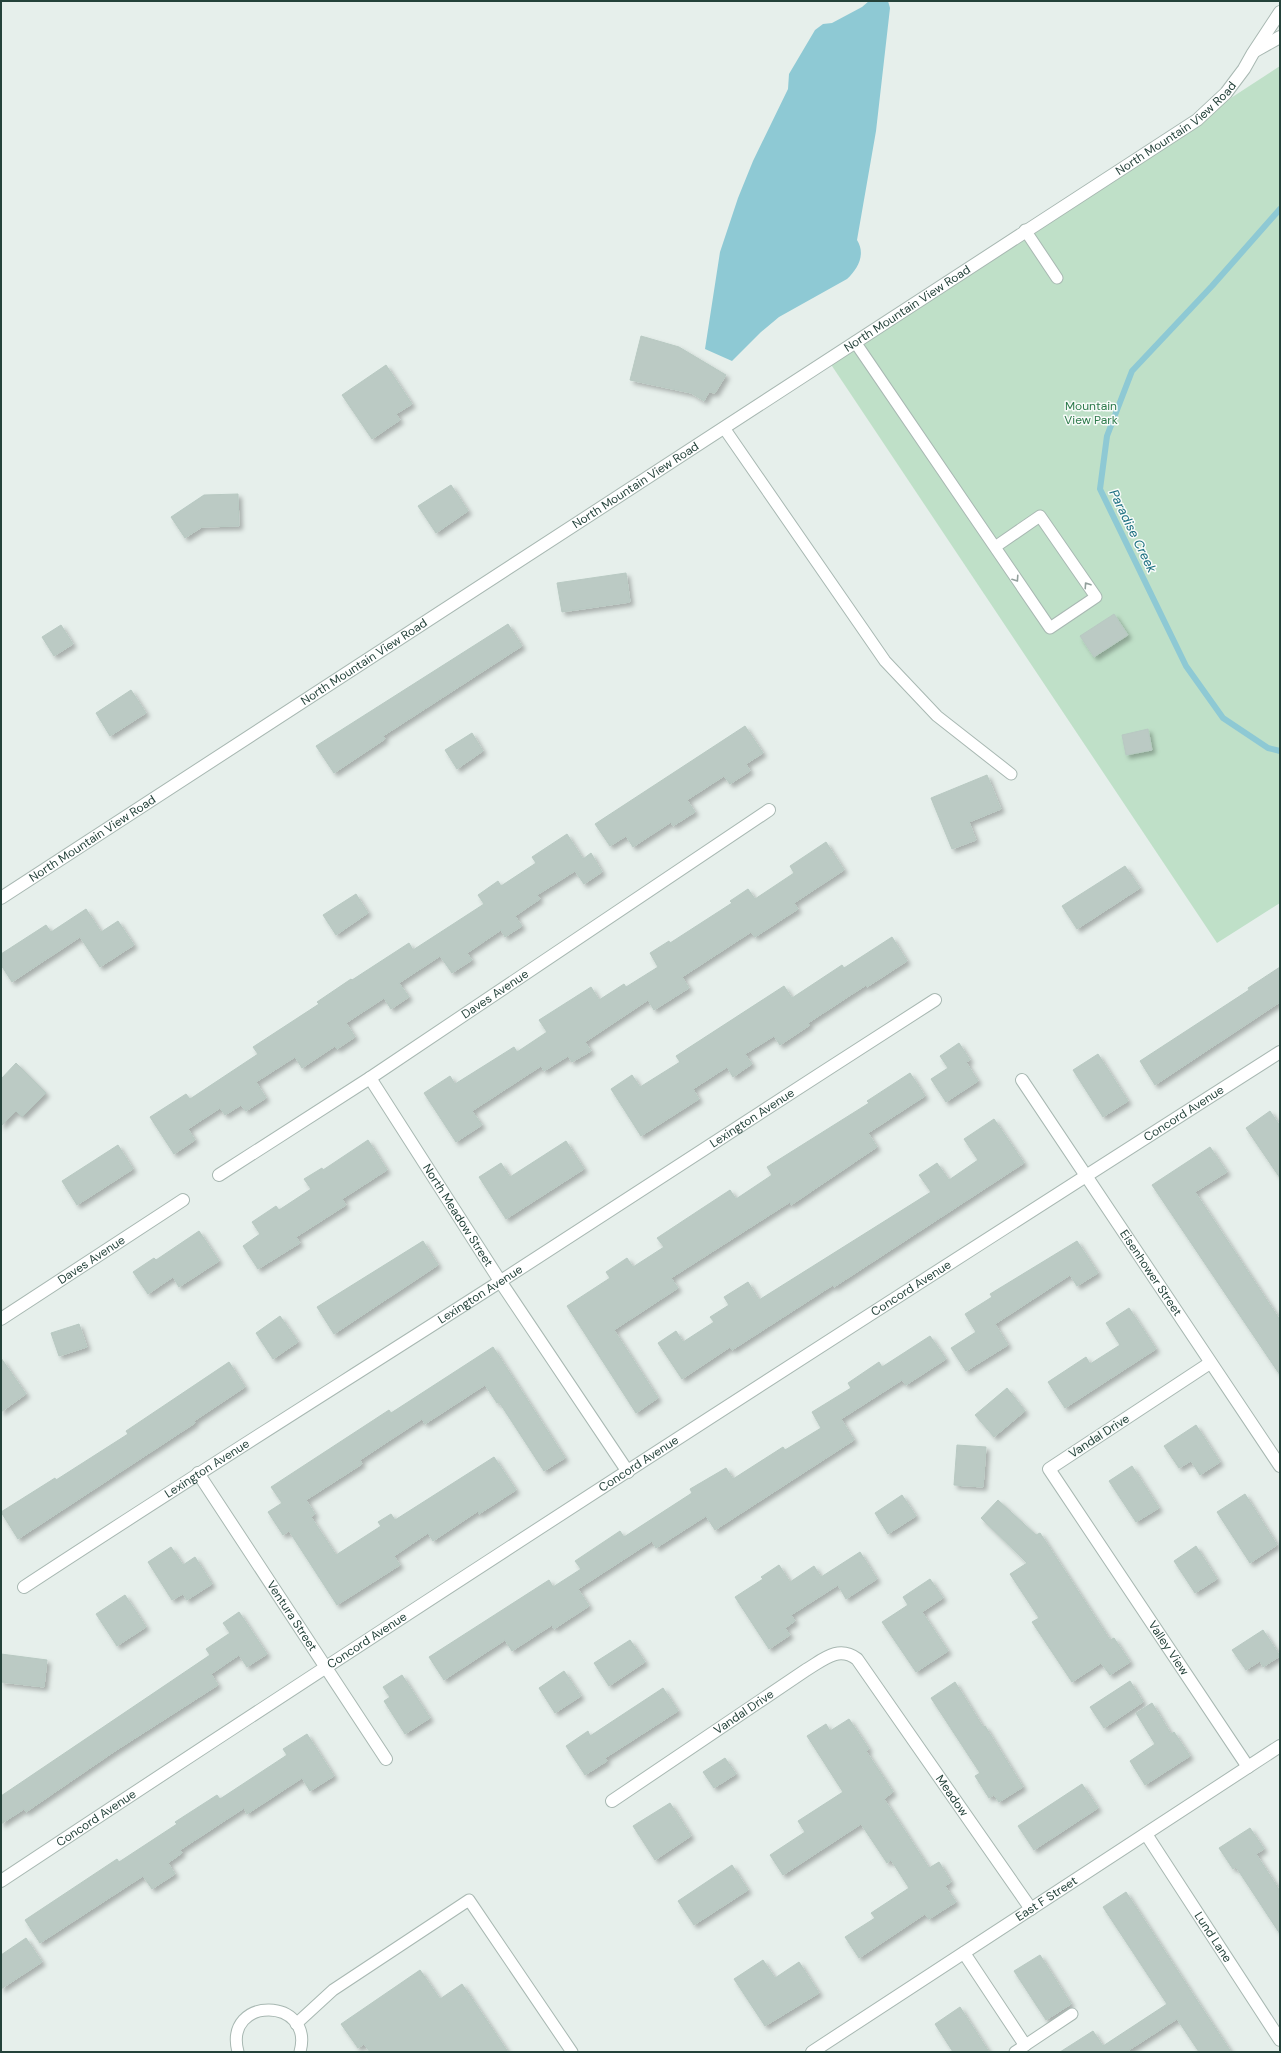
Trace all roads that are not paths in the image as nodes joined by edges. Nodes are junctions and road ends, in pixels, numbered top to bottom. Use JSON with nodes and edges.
{"nodes":[{"id":1,"x":1280,"y":12,"type":"edge"},
{"id":2,"x":1280,"y":36,"type":"edge"},
{"id":3,"x":1253,"y":53,"type":"junction"},
{"id":4,"x":1025,"y":230,"type":"junction"},
{"id":5,"x":1058,"y":278,"type":"dead end"},
{"id":6,"x":855,"y":342,"type":"junction"},
{"id":7,"x":724,"y":428,"type":"junction"},
{"id":8,"x":994,"y":547,"type":"junction"},
{"id":9,"x":1011,"y":774,"type":"dead end"},
{"id":10,"x":768,"y":810,"type":"dead end"},
{"id":11,"x":1,"y":898,"type":"edge"},
{"id":12,"x":935,"y":1000,"type":"dead end"},
{"id":13,"x":1280,"y":1053,"type":"edge"},
{"id":14,"x":370,"y":1078,"type":"junction"},
{"id":15,"x":1022,"y":1080,"type":"dead end"},
{"id":16,"x":218,"y":1175,"type":"dead end"},
{"id":17,"x":1084,"y":1175,"type":"junction"},
{"id":18,"x":183,"y":1200,"type":"dead end"},
{"id":19,"x":500,"y":1281,"type":"junction"},
{"id":20,"x":1,"y":1319,"type":"edge"},
{"id":21,"x":1210,"y":1363,"type":"junction"},
{"id":22,"x":1280,"y":1466,"type":"edge"},
{"id":23,"x":628,"y":1472,"type":"junction"},
{"id":24,"x":198,"y":1473,"type":"junction"},
{"id":25,"x":1089,"y":1529,"type":"joint"},
{"id":26,"x":24,"y":1587,"type":"dead end"},
{"id":27,"x":325,"y":1666,"type":"junction"},
{"id":28,"x":873,"y":1682,"type":"joint"},
{"id":29,"x":1280,"y":1746,"type":"edge"},
{"id":30,"x":386,"y":1759,"type":"dead end"},
{"id":31,"x":1248,"y":1767,"type":"junction"},
{"id":32,"x":612,"y":1801,"type":"dead end"},
{"id":33,"x":1146,"y":1834,"type":"junction"},
{"id":34,"x":1,"y":1881,"type":"edge"},
{"id":35,"x":1031,"y":1909,"type":"junction"},
{"id":36,"x":964,"y":1953,"type":"junction"},
{"id":37,"x":1072,"y":2014,"type":"dead end"},
{"id":38,"x":296,"y":2024,"type":"junction"},
{"id":39,"x":1280,"y":2040,"type":"edge"},
{"id":40,"x":1025,"y":2045,"type":"junction"},
{"id":41,"x":238,"y":2052,"type":"edge"},
{"id":42,"x":300,"y":2052,"type":"edge"},
{"id":43,"x":572,"y":2052,"type":"edge"},
{"id":44,"x":812,"y":2052,"type":"edge"},
{"id":45,"x":1015,"y":2052,"type":"edge"}],
"edges":[{"from":1,"to":3,"type":"street","name":"North Mountain View Road"},
{"from":2,"to":3,"type":"street","name":"North Mountain View Road"},
{"from":3,"to":4,"type":"street","name":"North Mountain View Road"},
{"from":4,"to":5,"type":"lane"},
{"from":4,"to":6,"type":"street","name":"North Mountain View Road"},
{"from":6,"to":7,"type":"street","name":"North Mountain View Road"},
{"from":6,"to":8,"type":"lane"},
{"from":7,"to":9,"type":"lane"},
{"from":7,"to":11,"type":"street","name":"North Mountain View Road"},
{"from":8,"to":8,"type":"lane","one_way":true},
{"from":10,"to":14,"type":"street","name":"Daves Avenue"},
{"from":12,"to":19,"type":"street","name":"Lexington Avenue"},
{"from":13,"to":17,"type":"street","name":"Concord Avenue"},
{"from":14,"to":16,"type":"street","name":"Daves Avenue"},
{"from":14,"to":19,"type":"street","name":"North Meadow Street"},
{"from":15,"to":17,"type":"street","name":"Eisenhower Street"},
{"from":17,"to":21,"type":"street","name":"Eisenhower Street"},
{"from":17,"to":23,"type":"street","name":"Concord Avenue"},
{"from":18,"to":20,"type":"street","name":"Daves Avenue"},
{"from":19,"to":23,"type":"street","name":"North Meadow Street"},
{"from":19,"to":24,"type":"street","name":"Lexington Avenue"},
{"from":21,"to":22,"type":"street","name":"Eisenhower Street"},
{"from":21,"to":25,"type":"street","name":"Vandal Drive"},
{"from":23,"to":27,"type":"street","name":"Concord Avenue"},
{"from":24,"to":26,"type":"street","name":"Lexington Avenue"},
{"from":24,"to":27,"type":"street","name":"Ventura Street"},
{"from":25,"to":31,"type":"street","name":"Valley View"},
{"from":27,"to":30,"type":"street","name":"Ventura Street"},
{"from":27,"to":34,"type":"street","name":"Concord Avenue"},
{"from":28,"to":32,"type":"street","name":"Vandal Drive"},
{"from":28,"to":35,"type":"street","name":"Meadow"},
{"from":29,"to":31,"type":"street","name":"East F Street"},
{"from":31,"to":33,"type":"street","name":"East F Street"},
{"from":33,"to":35,"type":"street","name":"East F Street"},
{"from":33,"to":39,"type":"street","name":"Lund Lane"},
{"from":35,"to":36,"type":"street","name":"East F Street"},
{"from":36,"to":40,"type":"street"},
{"from":36,"to":44,"type":"street","name":"East F Street"},
{"from":37,"to":40,"type":"lane"},
{"from":38,"to":41,"type":"lane"},
{"from":38,"to":42,"type":"lane"},
{"from":38,"to":43,"type":"lane"},
{"from":40,"to":45,"type":"lane"}]}
